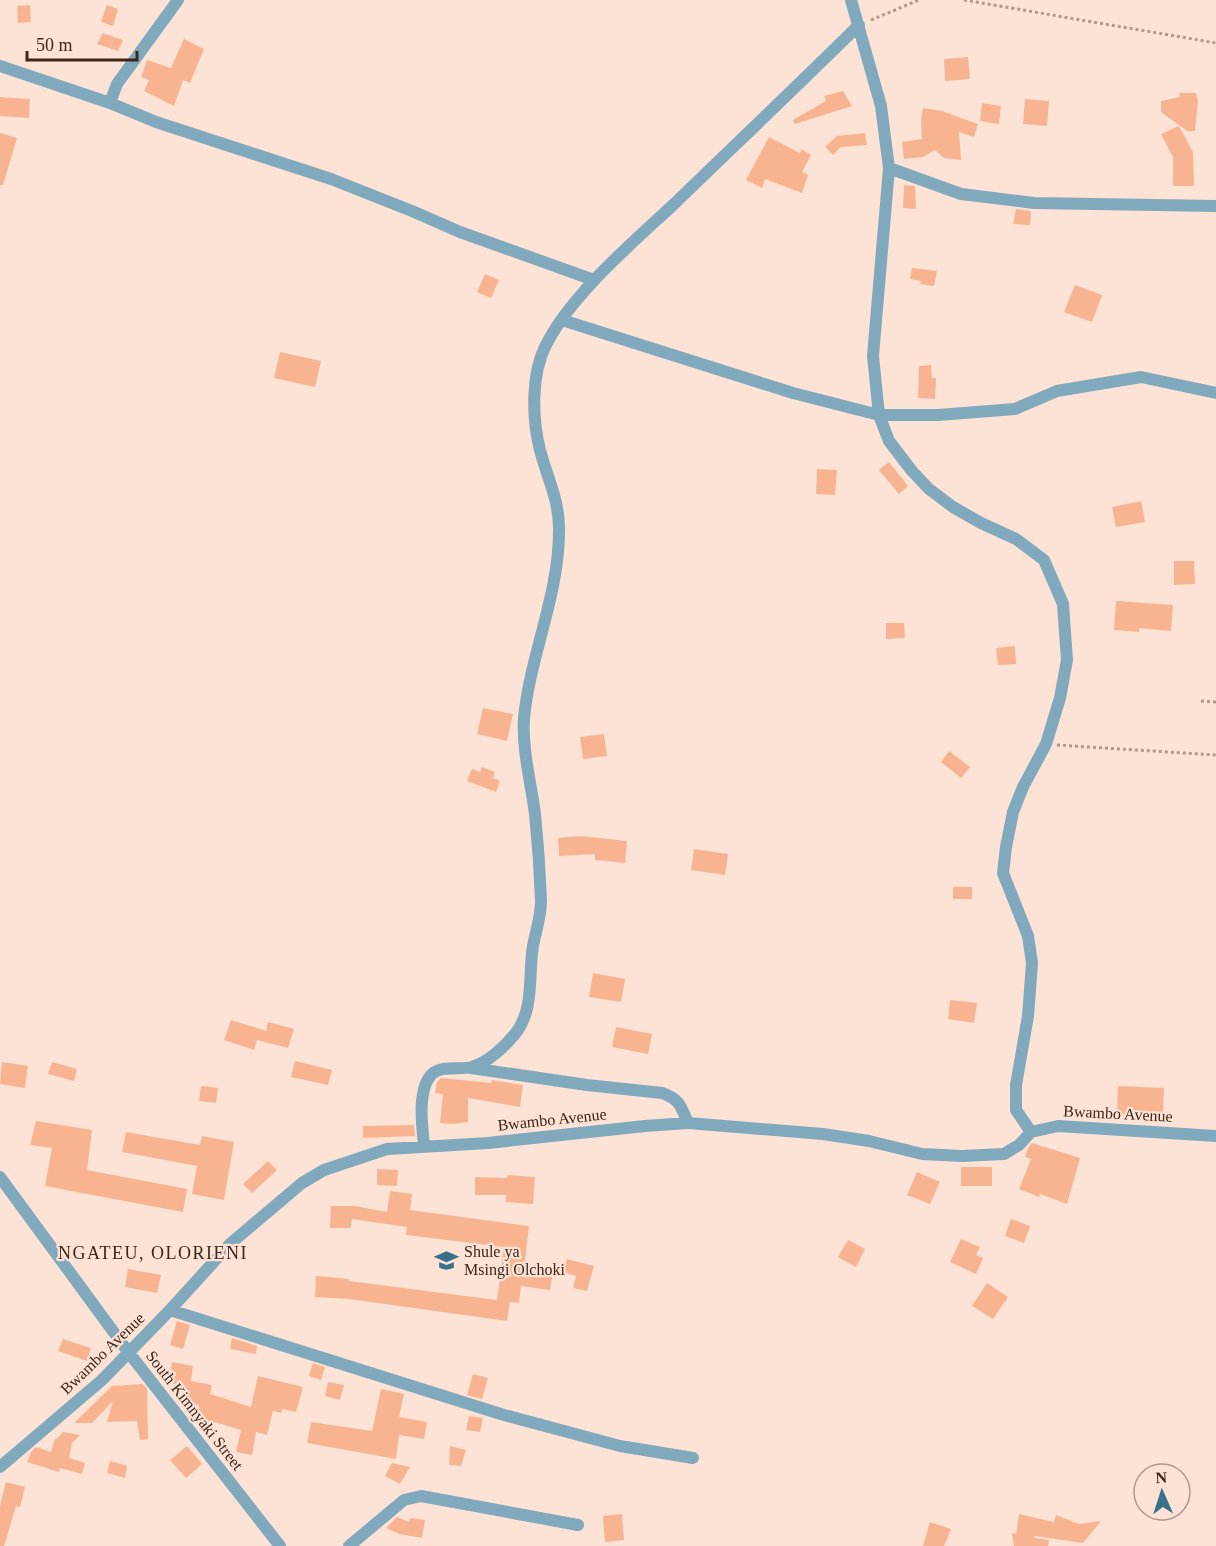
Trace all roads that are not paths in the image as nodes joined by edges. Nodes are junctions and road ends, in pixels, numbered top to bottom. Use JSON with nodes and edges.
{"nodes":[{"id":1,"x":178,"y":0,"type":"edge"},
{"id":2,"x":851,"y":0,"type":"edge"},
{"id":3,"x":859,"y":25,"type":"junction"},
{"id":4,"x":0,"y":66,"type":"edge"},
{"id":5,"x":110,"y":103,"type":"junction"},
{"id":6,"x":889,"y":168,"type":"junction"},
{"id":7,"x":1216,"y":206,"type":"edge"},
{"id":8,"x":594,"y":280,"type":"junction"},
{"id":9,"x":562,"y":320,"type":"junction"},
{"id":10,"x":1216,"y":393,"type":"edge"},
{"id":11,"x":879,"y":415,"type":"junction"},
{"id":12,"x":470,"y":1067,"type":"junction"},
{"id":13,"x":688,"y":1124,"type":"junction"},
{"id":14,"x":1031,"y":1132,"type":"junction"},
{"id":15,"x":1216,"y":1136,"type":"edge"},
{"id":16,"x":424,"y":1145,"type":"junction"},
{"id":17,"x":0,"y":1177,"type":"edge"},
{"id":18,"x":170,"y":1310,"type":"junction"},
{"id":19,"x":129,"y":1353,"type":"junction"},
{"id":20,"x":693,"y":1458,"type":"dead end"},
{"id":21,"x":0,"y":1467,"type":"edge"},
{"id":22,"x":578,"y":1525,"type":"dead end"},
{"id":23,"x":280,"y":1546,"type":"edge"},
{"id":24,"x":349,"y":1546,"type":"edge"}],
"edges":[{"from":1,"to":5,"type":"street"},
{"from":2,"to":3,"type":"street"},
{"from":3,"to":6,"type":"street"},
{"from":3,"to":8,"type":"street"},
{"from":4,"to":5,"type":"street"},
{"from":5,"to":8,"type":"street"},
{"from":6,"to":7,"type":"street"},
{"from":6,"to":11,"type":"street"},
{"from":8,"to":9,"type":"street"},
{"from":9,"to":11,"type":"street"},
{"from":9,"to":12,"type":"street"},
{"from":10,"to":11,"type":"street"},
{"from":11,"to":14,"type":"street"},
{"from":12,"to":13,"type":"street"},
{"from":12,"to":16,"type":"street"},
{"from":13,"to":14,"type":"street","name":"Bwambo Avenue"},
{"from":13,"to":16,"type":"street","name":"Bwambo Avenue"},
{"from":14,"to":15,"type":"street","name":"Bwambo Avenue"},
{"from":16,"to":18,"type":"street","name":"Bwambo Avenue"},
{"from":17,"to":19,"type":"street","name":"South Kimnyaki Street"},
{"from":18,"to":19,"type":"street","name":"Bwambo Avenue"},
{"from":18,"to":20,"type":"street"},
{"from":19,"to":21,"type":"street","name":"Bwambo Avenue"},
{"from":19,"to":23,"type":"street","name":"South Kimnyaki Street"},
{"from":22,"to":24,"type":"street"}]}
